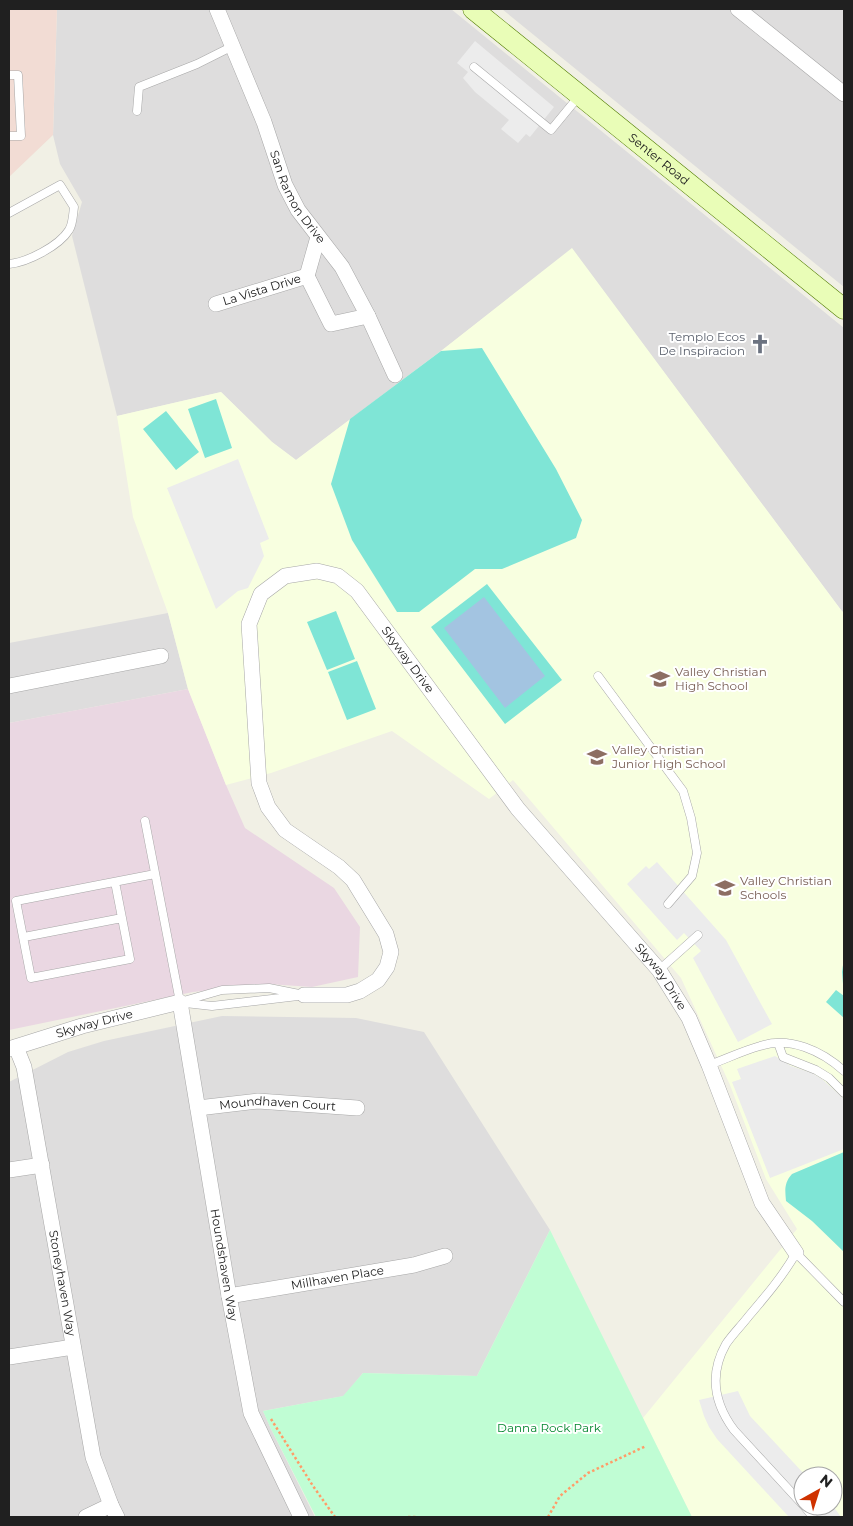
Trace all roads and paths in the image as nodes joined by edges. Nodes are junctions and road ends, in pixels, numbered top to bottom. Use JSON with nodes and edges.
{"nodes":[{"id":1,"x":217,"y":9,"type":"edge"},
{"id":2,"x":473,"y":9,"type":"edge"},
{"id":3,"x":738,"y":9,"type":"edge"},
{"id":4,"x":233,"y":46,"type":"junction"},
{"id":5,"x":474,"y":67,"type":"dead end"},
{"id":6,"x":9,"y":75,"type":"edge"},
{"id":7,"x":844,"y":94,"type":"edge"},
{"id":8,"x":580,"y":95,"type":"junction"},
{"id":9,"x":137,"y":111,"type":"dead end"},
{"id":10,"x":9,"y":136,"type":"edge"},
{"id":11,"x":9,"y":213,"type":"edge"},
{"id":12,"x":318,"y":238,"type":"junction"},
{"id":13,"x":9,"y":264,"type":"edge"},
{"id":14,"x":307,"y":276,"type":"junction"},
{"id":15,"x":216,"y":304,"type":"dead end"},
{"id":16,"x":844,"y":308,"type":"edge"},
{"id":17,"x":368,"y":316,"type":"junction"},
{"id":18,"x":395,"y":375,"type":"dead end"},
{"id":19,"x":161,"y":656,"type":"dead end"},
{"id":20,"x":598,"y":676,"type":"dead end"},
{"id":21,"x":9,"y":686,"type":"edge"},
{"id":22,"x":145,"y":821,"type":"dead end"},
{"id":23,"x":155,"y":874,"type":"junction"},
{"id":24,"x":115,"y":882,"type":"junction"},
{"id":25,"x":668,"y":904,"type":"dead end"},
{"id":26,"x":122,"y":918,"type":"junction"},
{"id":27,"x":698,"y":936,"type":"dead end"},
{"id":28,"x":24,"y":937,"type":"junction"},
{"id":29,"x":659,"y":970,"type":"junction"},
{"id":30,"x":304,"y":995,"type":"junction"},
{"id":31,"x":180,"y":1002,"type":"junction"},
{"id":32,"x":778,"y":1044,"type":"junction"},
{"id":33,"x":12,"y":1048,"type":"edge"},
{"id":34,"x":709,"y":1066,"type":"junction"},
{"id":35,"x":844,"y":1071,"type":"edge"},
{"id":36,"x":844,"y":1093,"type":"edge"},
{"id":37,"x":198,"y":1108,"type":"junction"},
{"id":38,"x":357,"y":1108,"type":"dead end"},
{"id":39,"x":42,"y":1165,"type":"junction"},
{"id":40,"x":9,"y":1170,"type":"edge"},
{"id":41,"x":796,"y":1253,"type":"junction"},
{"id":42,"x":445,"y":1256,"type":"dead end"},
{"id":43,"x":229,"y":1296,"type":"junction"},
{"id":44,"x":844,"y":1302,"type":"edge"},
{"id":45,"x":73,"y":1347,"type":"junction"},
{"id":46,"x":9,"y":1358,"type":"edge"},
{"id":47,"x":251,"y":1413,"type":"junction"},
{"id":48,"x":646,"y":1446,"type":"dead end"},
{"id":49,"x":793,"y":1493,"type":"edge"},
{"id":50,"x":114,"y":1511,"type":"edge"},
{"id":51,"x":86,"y":1517,"type":"edge"},
{"id":52,"x":301,"y":1517,"type":"edge"},
{"id":53,"x":335,"y":1517,"type":"edge"},
{"id":54,"x":408,"y":1517,"type":"edge"},
{"id":55,"x":416,"y":1517,"type":"edge"},
{"id":56,"x":548,"y":1517,"type":"edge"}],
"edges":[{"from":1,"to":4,"type":"street","name":"San Ramon Drive"},
{"from":2,"to":8,"type":"main road","name":"Senter Road"},
{"from":3,"to":7,"type":"street"},
{"from":4,"to":9,"type":"lane"},
{"from":4,"to":12,"type":"street","name":"San Ramon Drive"},
{"from":5,"to":8,"type":"lane"},
{"from":6,"to":10,"type":"lane"},
{"from":8,"to":16,"type":"main road","name":"Senter Road"},
{"from":11,"to":13,"type":"lane"},
{"from":12,"to":14,"type":"street","name":"La Vista Drive"},
{"from":12,"to":17,"type":"street","name":"San Ramon Drive"},
{"from":14,"to":15,"type":"street","name":"La Vista Drive"},
{"from":14,"to":17,"type":"street","name":"La Vista Drive"},
{"from":17,"to":18,"type":"street","name":"San Ramon Drive"},
{"from":19,"to":21,"type":"street"},
{"from":20,"to":25,"type":"lane"},
{"from":22,"to":23,"type":"lane"},
{"from":23,"to":24,"type":"lane"},
{"from":23,"to":31,"type":"lane"},
{"from":24,"to":26,"type":"lane"},
{"from":24,"to":28,"type":"lane"},
{"from":26,"to":28,"type":"lane"},
{"from":26,"to":28,"type":"lane"},
{"from":27,"to":29,"type":"lane"},
{"from":29,"to":30,"type":"street","name":"Skyway Drive"},
{"from":29,"to":34,"type":"street","name":"Skyway Drive"},
{"from":30,"to":31,"type":"lane","name":"Skyway Drive"},
{"from":30,"to":31,"type":"lane","name":"Skyway Drive"},
{"from":31,"to":33,"type":"street","name":"Skyway Drive"},
{"from":31,"to":37,"type":"street","name":"Houndshaven Way"},
{"from":32,"to":34,"type":"lane"},
{"from":32,"to":35,"type":"lane"},
{"from":32,"to":36,"type":"lane"},
{"from":33,"to":39,"type":"street","name":"Stoneyhaven Way"},
{"from":34,"to":41,"type":"street","name":"Skyway Drive"},
{"from":37,"to":38,"type":"street","name":"Moundhaven Court"},
{"from":37,"to":43,"type":"street","name":"Houndshaven Way"},
{"from":39,"to":40,"type":"street"},
{"from":39,"to":45,"type":"street","name":"Stoneyhaven Way"},
{"from":41,"to":44,"type":"lane"},
{"from":41,"to":49,"type":"lane"},
{"from":42,"to":43,"type":"street","name":"Millhaven Place"},
{"from":43,"to":47,"type":"street","name":"Houndshaven Way"},
{"from":45,"to":46,"type":"street"},
{"from":45,"to":50,"type":"street","name":"Stoneyhaven Way"},
{"from":47,"to":52,"type":"street","name":"Houndshaven Way"},
{"from":47,"to":53,"type":"path"},
{"from":48,"to":56,"type":"path"},
{"from":50,"to":51,"type":"street"},
{"from":54,"to":55,"type":"path"}]}
